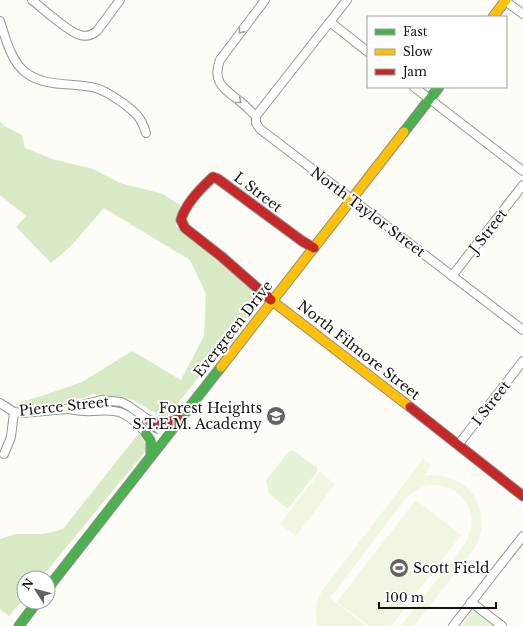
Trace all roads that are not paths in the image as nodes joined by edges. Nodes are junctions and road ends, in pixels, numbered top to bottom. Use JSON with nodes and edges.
{"nodes":[{"id":1,"x":32,"y":0,"type":"edge"},
{"id":2,"x":120,"y":0,"type":"edge"},
{"id":3,"x":265,"y":0,"type":"edge"},
{"id":4,"x":348,"y":0,"type":"edge"},
{"id":5,"x":505,"y":0,"type":"edge"},
{"id":6,"x":523,"y":14,"type":"edge"},
{"id":7,"x":494,"y":16,"type":"edge"},
{"id":8,"x":0,"y":21,"type":"edge"},
{"id":9,"x":330,"y":22,"type":"junction"},
{"id":10,"x":367,"y":51,"type":"edge"},
{"id":11,"x":415,"y":88,"type":"edge"},
{"id":12,"x":438,"y":88,"type":"edge"},
{"id":13,"x":430,"y":99,"type":"junction"},
{"id":14,"x":256,"y":116,"type":"junction"},
{"id":15,"x":146,"y":133,"type":"dead end"},
{"id":16,"x":523,"y":171,"type":"edge"},
{"id":17,"x":523,"y":185,"type":"edge"},
{"id":18,"x":352,"y":199,"type":"junction"},
{"id":19,"x":182,"y":222,"type":"joint"},
{"id":20,"x":314,"y":248,"type":"junction"},
{"id":21,"x":452,"y":276,"type":"junction"},
{"id":22,"x":272,"y":301,"type":"junction"},
{"id":23,"x":523,"y":330,"type":"edge"},
{"id":24,"x":523,"y":361,"type":"edge"},
{"id":25,"x":0,"y":403,"type":"edge"},
{"id":26,"x":66,"y":409,"type":"junction"},
{"id":27,"x":14,"y":412,"type":"junction"},
{"id":28,"x":181,"y":418,"type":"junction"},
{"id":29,"x":150,"y":421,"type":"junction"},
{"id":30,"x":146,"y":433,"type":"junction"},
{"id":31,"x":163,"y":440,"type":"junction"},
{"id":32,"x":458,"y":445,"type":"junction"},
{"id":33,"x":4,"y":454,"type":"dead end"},
{"id":34,"x":151,"y":456,"type":"junction"},
{"id":35,"x":523,"y":496,"type":"edge"},
{"id":36,"x":523,"y":536,"type":"edge"},
{"id":37,"x":56,"y":578,"type":"edge"},
{"id":38,"x":471,"y":602,"type":"junction"},
{"id":39,"x":31,"y":610,"type":"edge"},
{"id":40,"x":19,"y":626,"type":"edge"},
{"id":41,"x":453,"y":626,"type":"edge"},
{"id":42,"x":502,"y":626,"type":"edge"}],
"edges":[{"from":1,"to":2,"type":"street"},
{"from":3,"to":14,"type":"street","name":"North Taylor Street","one_way":true},
{"from":4,"to":9,"type":"street"},
{"from":5,"to":6,"type":"street"},
{"from":5,"to":7,"type":"street"},
{"from":8,"to":15,"type":"street"},
{"from":9,"to":10,"type":"street"},
{"from":9,"to":14,"type":"street"},
{"from":11,"to":13,"type":"street"},
{"from":12,"to":13,"type":"street","name":"Evergreen Drive"},
{"from":13,"to":16,"type":"street"},
{"from":13,"to":18,"type":"street","name":"Evergreen Drive"},
{"from":14,"to":18,"type":"street","name":"North Taylor Street"},
{"from":17,"to":21,"type":"street","name":"J Street"},
{"from":18,"to":20,"type":"street","name":"Evergreen Drive"},
{"from":18,"to":21,"type":"street","name":"North Taylor Street"},
{"from":19,"to":20,"type":"street","name":"L Street"},
{"from":19,"to":22,"type":"street","name":"North Filmore Street"},
{"from":20,"to":22,"type":"street","name":"Evergreen Drive"},
{"from":21,"to":23,"type":"street","name":"North Taylor Street"},
{"from":22,"to":28,"type":"street","name":"Evergreen Drive"},
{"from":22,"to":32,"type":"street","name":"North Filmore Street"},
{"from":24,"to":32,"type":"street","name":"I Street"},
{"from":25,"to":27,"type":"street","name":"Pierce Street"},
{"from":26,"to":27,"type":"street","name":"Pierce Street"},
{"from":26,"to":29,"type":"street","name":"Pierce Street"},
{"from":26,"to":30,"type":"street"},
{"from":27,"to":33,"type":"street"},
{"from":28,"to":29,"type":"street"},
{"from":28,"to":31,"type":"street","name":"Evergreen Drive"},
{"from":29,"to":31,"type":"street","name":"Pierce Street"},
{"from":30,"to":31,"type":"street"},
{"from":30,"to":34,"type":"street"},
{"from":31,"to":34,"type":"street","name":"Evergreen Drive"},
{"from":32,"to":35,"type":"street","name":"North Filmore Street"},
{"from":34,"to":37,"type":"street","name":"Evergreen Drive"},
{"from":36,"to":38,"type":"street"},
{"from":38,"to":41,"type":"street"},
{"from":38,"to":42,"type":"street"},
{"from":39,"to":40,"type":"street"}]}
